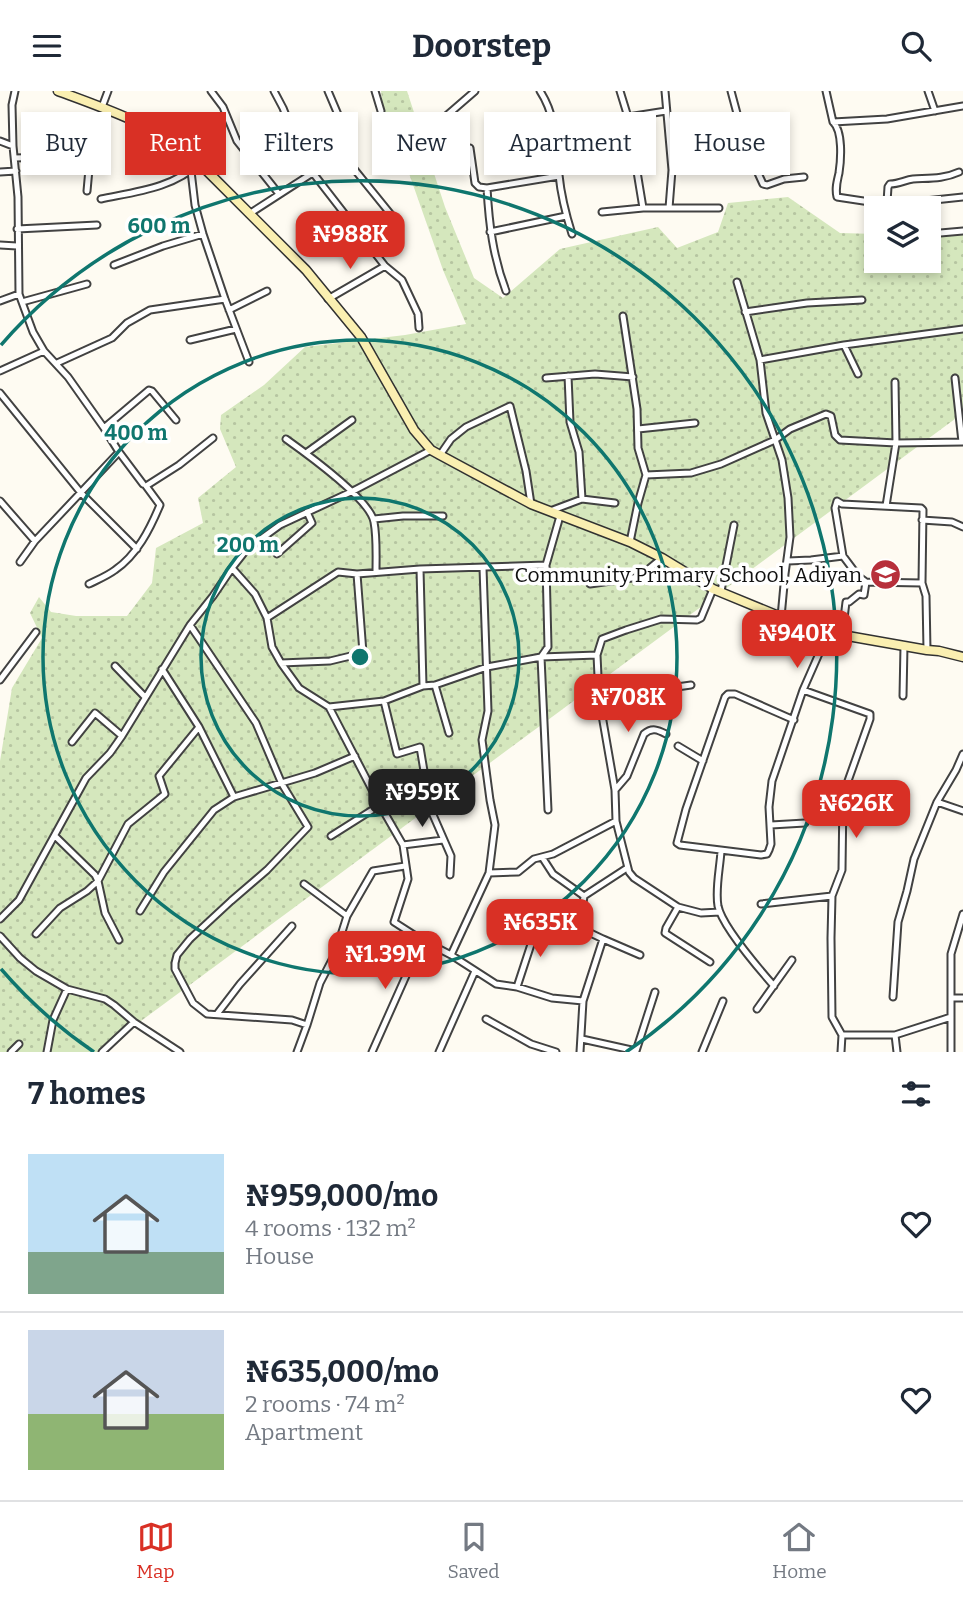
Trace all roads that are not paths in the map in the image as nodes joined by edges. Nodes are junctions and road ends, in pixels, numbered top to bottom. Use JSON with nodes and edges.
{"nodes":[{"id":1,"x":15,"y":91,"type":"edge"},
{"id":2,"x":58,"y":91,"type":"edge"},
{"id":3,"x":108,"y":91,"type":"edge"},
{"id":4,"x":211,"y":91,"type":"edge"},
{"id":5,"x":274,"y":91,"type":"edge"},
{"id":6,"x":328,"y":91,"type":"edge"},
{"id":7,"x":375,"y":91,"type":"edge"},
{"id":8,"x":475,"y":91,"type":"edge"},
{"id":9,"x":540,"y":91,"type":"edge"},
{"id":10,"x":620,"y":91,"type":"edge"},
{"id":11,"x":665,"y":91,"type":"edge"},
{"id":12,"x":731,"y":91,"type":"edge"},
{"id":13,"x":826,"y":91,"type":"edge"},
{"id":14,"x":928,"y":91,"type":"edge"},
{"id":15,"x":963,"y":106,"type":"edge"},
{"id":16,"x":102,"y":107,"type":"junction"},
{"id":17,"x":381,"y":111,"type":"dead end"},
{"id":18,"x":666,"y":111,"type":"junction"},
{"id":19,"x":935,"y":111,"type":"junction"},
{"id":20,"x":285,"y":112,"type":"edge"},
{"id":21,"x":337,"y":112,"type":"edge"},
{"id":22,"x":450,"y":112,"type":"edge"},
{"id":23,"x":626,"y":112,"type":"edge"},
{"id":24,"x":656,"y":113,"type":"edge"},
{"id":25,"x":125,"y":117,"type":"edge"},
{"id":26,"x":833,"y":122,"type":"junction"},
{"id":27,"x":0,"y":141,"type":"edge"},
{"id":28,"x":13,"y":146,"type":"junction"},
{"id":29,"x":470,"y":148,"type":"dead end"},
{"id":30,"x":15,"y":158,"type":"junction"},
{"id":31,"x":16,"y":171,"type":"junction"},
{"id":32,"x":0,"y":172,"type":"edge"},
{"id":33,"x":958,"y":172,"type":"dead end"},
{"id":34,"x":358,"y":174,"type":"edge"},
{"id":35,"x":183,"y":175,"type":"edge"},
{"id":36,"x":191,"y":175,"type":"edge"},
{"id":37,"x":211,"y":175,"type":"edge"},
{"id":38,"x":310,"y":175,"type":"edge"},
{"id":39,"x":315,"y":175,"type":"edge"},
{"id":40,"x":638,"y":175,"type":"edge"},
{"id":41,"x":559,"y":176,"type":"junction"},
{"id":42,"x":804,"y":177,"type":"dead end"},
{"id":43,"x":487,"y":188,"type":"junction"},
{"id":44,"x":87,"y":191,"type":"dead end"},
{"id":45,"x":279,"y":194,"type":"junction"},
{"id":46,"x":887,"y":196,"type":"edge"},
{"id":47,"x":963,"y":197,"type":"edge"},
{"id":48,"x":101,"y":199,"type":"dead end"},
{"id":49,"x":941,"y":200,"type":"edge"},
{"id":50,"x":864,"y":201,"type":"edge"},
{"id":51,"x":643,"y":208,"type":"junction"},
{"id":52,"x":669,"y":208,"type":"junction"},
{"id":53,"x":719,"y":208,"type":"dead end"},
{"id":54,"x":602,"y":212,"type":"dead end"},
{"id":55,"x":249,"y":214,"type":"junction"},
{"id":56,"x":566,"y":216,"type":"junction"},
{"id":57,"x":397,"y":222,"type":"dead end"},
{"id":58,"x":97,"y":225,"type":"dead end"},
{"id":59,"x":17,"y":229,"type":"junction"},
{"id":60,"x":963,"y":231,"type":"edge"},
{"id":61,"x":490,"y":232,"type":"junction"},
{"id":62,"x":941,"y":233,"type":"edge"},
{"id":63,"x":203,"y":234,"type":"junction"},
{"id":64,"x":572,"y":234,"type":"dead end"},
{"id":65,"x":0,"y":245,"type":"edge"},
{"id":66,"x":17,"y":246,"type":"junction"},
{"id":67,"x":114,"y":265,"type":"dead end"},
{"id":68,"x":385,"y":266,"type":"junction"},
{"id":69,"x":737,"y":282,"type":"dead end"},
{"id":70,"x":87,"y":284,"type":"dead end"},
{"id":71,"x":267,"y":291,"type":"dead end"},
{"id":72,"x":506,"y":291,"type":"dead end"},
{"id":73,"x":19,"y":294,"type":"junction"},
{"id":74,"x":225,"y":299,"type":"junction"},
{"id":75,"x":328,"y":299,"type":"junction"},
{"id":76,"x":862,"y":300,"type":"dead end"},
{"id":77,"x":0,"y":301,"type":"edge"},
{"id":78,"x":22,"y":302,"type":"junction"},
{"id":79,"x":229,"y":310,"type":"junction"},
{"id":80,"x":745,"y":312,"type":"junction"},
{"id":81,"x":623,"y":316,"type":"dead end"},
{"id":82,"x":419,"y":328,"type":"dead end"},
{"id":83,"x":236,"y":329,"type":"junction"},
{"id":84,"x":963,"y":329,"type":"edge"},
{"id":85,"x":190,"y":340,"type":"dead end"},
{"id":86,"x":844,"y":345,"type":"junction"},
{"id":87,"x":44,"y":351,"type":"junction"},
{"id":88,"x":760,"y":361,"type":"junction"},
{"id":89,"x":249,"y":362,"type":"dead end"},
{"id":90,"x":57,"y":363,"type":"junction"},
{"id":91,"x":0,"y":371,"type":"edge"},
{"id":92,"x":858,"y":374,"type":"dead end"},
{"id":93,"x":568,"y":376,"type":"junction"},
{"id":94,"x":633,"y":377,"type":"junction"},
{"id":95,"x":546,"y":378,"type":"dead end"},
{"id":96,"x":955,"y":379,"type":"dead end"},
{"id":97,"x":895,"y":383,"type":"dead end"},
{"id":98,"x":0,"y":394,"type":"edge"},
{"id":99,"x":176,"y":420,"type":"dead end"},
{"id":100,"x":352,"y":420,"type":"dead end"},
{"id":101,"x":695,"y":422,"type":"dead end"},
{"id":102,"x":104,"y":428,"type":"junction"},
{"id":103,"x":638,"y":429,"type":"junction"},
{"id":104,"x":213,"y":438,"type":"dead end"},
{"id":105,"x":286,"y":439,"type":"dead end"},
{"id":106,"x":775,"y":440,"type":"junction"},
{"id":107,"x":962,"y":442,"type":"edge"},
{"id":108,"x":896,"y":443,"type":"junction"},
{"id":109,"x":431,"y":450,"type":"junction"},
{"id":110,"x":119,"y":452,"type":"junction"},
{"id":111,"x":306,"y":453,"type":"junction"},
{"id":112,"x":440,"y":455,"type":"junction"},
{"id":113,"x":646,"y":475,"type":"junction"},
{"id":114,"x":143,"y":484,"type":"dead end"},
{"id":115,"x":353,"y":491,"type":"junction"},
{"id":116,"x":81,"y":493,"type":"junction"},
{"id":117,"x":582,"y":499,"type":"junction"},
{"id":118,"x":0,"y":501,"type":"edge"},
{"id":119,"x":615,"y":503,"type":"dead end"},
{"id":120,"x":531,"y":504,"type":"junction"},
{"id":121,"x":887,"y":506,"type":"junction"},
{"id":122,"x":550,"y":511,"type":"junction"},
{"id":123,"x":307,"y":512,"type":"junction"},
{"id":124,"x":443,"y":516,"type":"dead end"},
{"id":125,"x":560,"y":516,"type":"junction"},
{"id":126,"x":374,"y":519,"type":"junction"},
{"id":127,"x":922,"y":520,"type":"junction"},
{"id":128,"x":734,"y":525,"type":"dead end"},
{"id":129,"x":963,"y":527,"type":"edge"},
{"id":130,"x":35,"y":541,"type":"junction"},
{"id":131,"x":630,"y":542,"type":"junction"},
{"id":132,"x":137,"y":548,"type":"junction"},
{"id":133,"x":277,"y":554,"type":"dead end"},
{"id":134,"x":843,"y":556,"type":"junction"},
{"id":135,"x":662,"y":558,"type":"junction"},
{"id":136,"x":788,"y":561,"type":"junction"},
{"id":137,"x":20,"y":562,"type":"dead end"},
{"id":138,"x":546,"y":565,"type":"junction"},
{"id":139,"x":232,"y":568,"type":"junction"},
{"id":140,"x":483,"y":568,"type":"junction"},
{"id":141,"x":420,"y":569,"type":"junction"},
{"id":142,"x":376,"y":572,"type":"junction"},
{"id":143,"x":357,"y":574,"type":"junction"},
{"id":144,"x":866,"y":582,"type":"junction"},
{"id":145,"x":922,"y":583,"type":"junction"},
{"id":146,"x":89,"y":584,"type":"dead end"},
{"id":147,"x":590,"y":584,"type":"dead end"},
{"id":148,"x":717,"y":590,"type":"junction"},
{"id":149,"x":781,"y":617,"type":"junction"},
{"id":150,"x":267,"y":618,"type":"junction"},
{"id":151,"x":190,"y":625,"type":"junction"},
{"id":152,"x":829,"y":631,"type":"junction"},
{"id":153,"x":36,"y":632,"type":"dead end"},
{"id":154,"x":842,"y":635,"type":"junction"},
{"id":155,"x":904,"y":646,"type":"junction"},
{"id":156,"x":927,"y":650,"type":"junction"},
{"id":157,"x":597,"y":655,"type":"junction"},
{"id":158,"x":963,"y":656,"type":"edge"},
{"id":159,"x":541,"y":657,"type":"junction"},
{"id":160,"x":281,"y":663,"type":"junction"},
{"id":161,"x":115,"y":666,"type":"dead end"},
{"id":162,"x":486,"y":667,"type":"junction"},
{"id":163,"x":162,"y":669,"type":"junction"},
{"id":164,"x":0,"y":680,"type":"edge"},
{"id":165,"x":435,"y":685,"type":"junction"},
{"id":166,"x":691,"y":685,"type":"dead end"},
{"id":167,"x":423,"y":686,"type":"junction"},
{"id":168,"x":803,"y":690,"type":"junction"},
{"id":169,"x":903,"y":696,"type":"dead end"},
{"id":170,"x":145,"y":697,"type":"junction"},
{"id":171,"x":599,"y":698,"type":"junction"},
{"id":172,"x":384,"y":701,"type":"junction"},
{"id":173,"x":329,"y":707,"type":"junction"},
{"id":174,"x":793,"y":720,"type":"junction"},
{"id":175,"x":199,"y":727,"type":"junction"},
{"id":176,"x":449,"y":733,"type":"dead end"},
{"id":177,"x":666,"y":734,"type":"dead end"},
{"id":178,"x":122,"y":736,"type":"junction"},
{"id":179,"x":72,"y":742,"type":"dead end"},
{"id":180,"x":678,"y":746,"type":"dead end"},
{"id":181,"x":963,"y":754,"type":"edge"},
{"id":182,"x":355,"y":756,"type":"junction"},
{"id":183,"x":704,"y":761,"type":"junction"},
{"id":184,"x":282,"y":783,"type":"junction"},
{"id":185,"x":615,"y":790,"type":"junction"},
{"id":186,"x":234,"y":797,"type":"junction"},
{"id":187,"x":937,"y":802,"type":"junction"},
{"id":188,"x":380,"y":805,"type":"junction"},
{"id":189,"x":548,"y":810,"type":"dead end"},
{"id":190,"x":963,"y":811,"type":"edge"},
{"id":191,"x":616,"y":821,"type":"junction"},
{"id":192,"x":805,"y":823,"type":"dead end"},
{"id":193,"x":771,"y":825,"type":"junction"},
{"id":194,"x":55,"y":836,"type":"junction"},
{"id":195,"x":331,"y":836,"type":"dead end"},
{"id":196,"x":443,"y":840,"type":"junction"},
{"id":197,"x":403,"y":845,"type":"junction"},
{"id":198,"x":721,"y":851,"type":"junction"},
{"id":199,"x":542,"y":857,"type":"junction"},
{"id":200,"x":405,"y":866,"type":"junction"},
{"id":201,"x":627,"y":868,"type":"junction"},
{"id":202,"x":489,"y":873,"type":"junction"},
{"id":203,"x":450,"y":875,"type":"dead end"},
{"id":204,"x":98,"y":880,"type":"junction"},
{"id":205,"x":304,"y":884,"type":"dead end"},
{"id":206,"x":584,"y":896,"type":"junction"},
{"id":207,"x":832,"y":896,"type":"junction"},
{"id":208,"x":761,"y":904,"type":"dead end"},
{"id":209,"x":678,"y":907,"type":"junction"},
{"id":210,"x":140,"y":911,"type":"dead end"},
{"id":211,"x":720,"y":912,"type":"junction"},
{"id":212,"x":963,"y":914,"type":"edge"},
{"id":213,"x":347,"y":916,"type":"junction"},
{"id":214,"x":0,"y":919,"type":"edge"},
{"id":215,"x":538,"y":923,"type":"dead end"},
{"id":216,"x":292,"y":926,"type":"dead end"},
{"id":217,"x":36,"y":934,"type":"dead end"},
{"id":218,"x":0,"y":936,"type":"edge"},
{"id":219,"x":603,"y":939,"type":"junction"},
{"id":220,"x":119,"y":940,"type":"dead end"},
{"id":221,"x":422,"y":940,"type":"junction"},
{"id":222,"x":451,"y":955,"type":"junction"},
{"id":223,"x":640,"y":955,"type":"dead end"},
{"id":224,"x":792,"y":960,"type":"dead end"},
{"id":225,"x":710,"y":962,"type":"dead end"},
{"id":226,"x":475,"y":971,"type":"junction"},
{"id":227,"x":774,"y":986,"type":"junction"},
{"id":228,"x":517,"y":987,"type":"junction"},
{"id":229,"x":67,"y":989,"type":"junction"},
{"id":230,"x":655,"y":992,"type":"dead end"},
{"id":231,"x":894,"y":997,"type":"dead end"},
{"id":232,"x":951,"y":998,"type":"junction"},
{"id":233,"x":963,"y":998,"type":"edge"},
{"id":234,"x":583,"y":1001,"type":"junction"},
{"id":235,"x":723,"y":1001,"type":"dead end"},
{"id":236,"x":757,"y":1009,"type":"dead end"},
{"id":237,"x":217,"y":1014,"type":"junction"},
{"id":238,"x":951,"y":1017,"type":"junction"},
{"id":239,"x":486,"y":1019,"type":"dead end"},
{"id":240,"x":134,"y":1022,"type":"junction"},
{"id":241,"x":307,"y":1025,"type":"junction"},
{"id":242,"x":842,"y":1035,"type":"junction"},
{"id":243,"x":895,"y":1035,"type":"junction"},
{"id":244,"x":582,"y":1039,"type":"junction"},
{"id":245,"x":19,"y":1044,"type":"dead end"},
{"id":246,"x":11,"y":1052,"type":"edge"},
{"id":247,"x":47,"y":1052,"type":"edge"},
{"id":248,"x":102,"y":1052,"type":"edge"},
{"id":249,"x":180,"y":1052,"type":"edge"},
{"id":250,"x":297,"y":1052,"type":"edge"},
{"id":251,"x":372,"y":1052,"type":"edge"},
{"id":252,"x":439,"y":1052,"type":"edge"},
{"id":253,"x":556,"y":1052,"type":"edge"},
{"id":254,"x":580,"y":1052,"type":"edge"},
{"id":255,"x":702,"y":1052,"type":"edge"},
{"id":256,"x":841,"y":1052,"type":"edge"},
{"id":257,"x":897,"y":1052,"type":"edge"},
{"id":258,"x":951,"y":1052,"type":"edge"}],
"edges":[{"from":1,"to":28,"type":"street"},
{"from":2,"to":16,"type":"main road"},
{"from":3,"to":16,"type":"street"},
{"from":4,"to":45,"type":"street"},
{"from":5,"to":20,"type":"street"},
{"from":6,"to":21,"type":"street"},
{"from":7,"to":17,"type":"street"},
{"from":8,"to":22,"type":"street"},
{"from":9,"to":41,"type":"street"},
{"from":10,"to":23,"type":"street"},
{"from":11,"to":18,"type":"street"},
{"from":12,"to":42,"type":"street"},
{"from":13,"to":26,"type":"street"},
{"from":14,"to":19,"type":"street"},
{"from":15,"to":19,"type":"street"},
{"from":16,"to":25,"type":"main road"},
{"from":18,"to":24,"type":"street"},
{"from":18,"to":52,"type":"street"},
{"from":19,"to":26,"type":"street"},
{"from":26,"to":50,"type":"street"},
{"from":27,"to":28,"type":"street"},
{"from":28,"to":30,"type":"street"},
{"from":29,"to":43,"type":"street"},
{"from":30,"to":31,"type":"street"},
{"from":30,"to":44,"type":"street"},
{"from":31,"to":32,"type":"street"},
{"from":31,"to":59,"type":"street"},
{"from":33,"to":46,"type":"street"},
{"from":34,"to":57,"type":"street"},
{"from":35,"to":48,"type":"street"},
{"from":36,"to":63,"type":"street"},
{"from":37,"to":55,"type":"main road"},
{"from":38,"to":45,"type":"street"},
{"from":39,"to":68,"type":"street"},
{"from":40,"to":51,"type":"street"},
{"from":41,"to":43,"type":"street"},
{"from":41,"to":56,"type":"street"},
{"from":43,"to":61,"type":"street"},
{"from":45,"to":55,"type":"street"},
{"from":47,"to":49,"type":"street"},
{"from":51,"to":52,"type":"street"},
{"from":51,"to":54,"type":"street"},
{"from":52,"to":53,"type":"street"},
{"from":55,"to":75,"type":"main road"},
{"from":56,"to":61,"type":"street"},
{"from":56,"to":64,"type":"street"},
{"from":58,"to":59,"type":"street"},
{"from":59,"to":66,"type":"street"},
{"from":60,"to":62,"type":"street"},
{"from":61,"to":72,"type":"street"},
{"from":63,"to":67,"type":"street"},
{"from":63,"to":74,"type":"street"},
{"from":65,"to":66,"type":"street"},
{"from":66,"to":73,"type":"street"},
{"from":68,"to":75,"type":"street"},
{"from":68,"to":82,"type":"street"},
{"from":69,"to":80,"type":"street"},
{"from":70,"to":78,"type":"street"},
{"from":71,"to":79,"type":"street"},
{"from":73,"to":77,"type":"street"},
{"from":73,"to":78,"type":"street"},
{"from":74,"to":79,"type":"street"},
{"from":74,"to":90,"type":"street"},
{"from":75,"to":109,"type":"main road"},
{"from":76,"to":80,"type":"street"},
{"from":78,"to":87,"type":"street"},
{"from":79,"to":83,"type":"street"},
{"from":80,"to":88,"type":"street"},
{"from":81,"to":94,"type":"street"},
{"from":83,"to":85,"type":"street"},
{"from":83,"to":89,"type":"street"},
{"from":84,"to":86,"type":"street"},
{"from":86,"to":88,"type":"street"},
{"from":86,"to":92,"type":"street"},
{"from":87,"to":90,"type":"street"},
{"from":87,"to":91,"type":"street"},
{"from":88,"to":106,"type":"street"},
{"from":90,"to":102,"type":"street"},
{"from":93,"to":94,"type":"street"},
{"from":93,"to":95,"type":"street"},
{"from":93,"to":117,"type":"street"},
{"from":94,"to":103,"type":"street"},
{"from":96,"to":107,"type":"street"},
{"from":97,"to":108,"type":"street"},
{"from":98,"to":116,"type":"street"},
{"from":99,"to":102,"type":"street"},
{"from":100,"to":111,"type":"street"},
{"from":101,"to":103,"type":"street"},
{"from":102,"to":110,"type":"street"},
{"from":103,"to":113,"type":"street"},
{"from":104,"to":132,"type":"street"},
{"from":105,"to":111,"type":"street"},
{"from":106,"to":108,"type":"street"},
{"from":106,"to":113,"type":"street"},
{"from":106,"to":136,"type":"street"},
{"from":107,"to":108,"type":"street"},
{"from":108,"to":121,"type":"street"},
{"from":109,"to":112,"type":"main road"},
{"from":109,"to":115,"type":"street"},
{"from":110,"to":114,"type":"street"},
{"from":110,"to":116,"type":"street"},
{"from":111,"to":115,"type":"street"},
{"from":112,"to":120,"type":"main road"},
{"from":112,"to":120,"type":"street"},
{"from":113,"to":131,"type":"street"},
{"from":115,"to":123,"type":"street"},
{"from":115,"to":126,"type":"street"},
{"from":116,"to":130,"type":"street"},
{"from":116,"to":132,"type":"street"},
{"from":117,"to":119,"type":"street"},
{"from":117,"to":122,"type":"street"},
{"from":118,"to":130,"type":"street"},
{"from":120,"to":122,"type":"main road"},
{"from":121,"to":127,"type":"street"},
{"from":121,"to":134,"type":"street"},
{"from":122,"to":125,"type":"main road"},
{"from":123,"to":133,"type":"street"},
{"from":123,"to":139,"type":"street"},
{"from":124,"to":126,"type":"street"},
{"from":125,"to":131,"type":"main road"},
{"from":125,"to":138,"type":"street"},
{"from":126,"to":142,"type":"street"},
{"from":127,"to":129,"type":"street"},
{"from":127,"to":145,"type":"street"},
{"from":128,"to":148,"type":"street"},
{"from":130,"to":137,"type":"street"},
{"from":131,"to":135,"type":"main road"},
{"from":132,"to":146,"type":"street"},
{"from":134,"to":136,"type":"street"},
{"from":134,"to":144,"type":"street"},
{"from":135,"to":147,"type":"street"},
{"from":135,"to":148,"type":"main road"},
{"from":136,"to":149,"type":"street"},
{"from":138,"to":140,"type":"street"},
{"from":138,"to":159,"type":"street"},
{"from":139,"to":150,"type":"street"},
{"from":139,"to":151,"type":"street"},
{"from":140,"to":141,"type":"street"},
{"from":140,"to":162,"type":"street"},
{"from":141,"to":142,"type":"street"},
{"from":141,"to":167,"type":"street"},
{"from":142,"to":143,"type":"street"},
{"from":143,"to":150,"type":"street"},
{"from":143,"to":160,"type":"street"},
{"from":144,"to":145,"type":"street"},
{"from":144,"to":154,"type":"street"},
{"from":145,"to":156,"type":"street"},
{"from":148,"to":149,"type":"main road"},
{"from":148,"to":157,"type":"street"},
{"from":149,"to":152,"type":"main road"},
{"from":150,"to":160,"type":"street"},
{"from":151,"to":163,"type":"street"},
{"from":151,"to":184,"type":"street"},
{"from":152,"to":154,"type":"main road"},
{"from":152,"to":168,"type":"street"},
{"from":153,"to":164,"type":"street"},
{"from":154,"to":155,"type":"main road"},
{"from":155,"to":156,"type":"main road"},
{"from":155,"to":169,"type":"street"},
{"from":156,"to":158,"type":"main road"},
{"from":157,"to":159,"type":"street"},
{"from":157,"to":171,"type":"street"},
{"from":159,"to":162,"type":"street"},
{"from":159,"to":189,"type":"street"},
{"from":160,"to":173,"type":"street"},
{"from":161,"to":170,"type":"street"},
{"from":162,"to":165,"type":"street"},
{"from":162,"to":202,"type":"street"},
{"from":163,"to":170,"type":"street"},
{"from":163,"to":175,"type":"street"},
{"from":165,"to":167,"type":"street"},
{"from":165,"to":176,"type":"street"},
{"from":166,"to":171,"type":"street"},
{"from":167,"to":172,"type":"street"},
{"from":168,"to":174,"type":"street"},
{"from":168,"to":207,"type":"street"},
{"from":170,"to":178,"type":"street"},
{"from":171,"to":185,"type":"street"},
{"from":172,"to":173,"type":"street"},
{"from":172,"to":196,"type":"street"},
{"from":173,"to":182,"type":"street"},
{"from":174,"to":183,"type":"street"},
{"from":174,"to":193,"type":"street"},
{"from":175,"to":186,"type":"street"},
{"from":175,"to":204,"type":"street"},
{"from":177,"to":185,"type":"street"},
{"from":178,"to":179,"type":"street"},
{"from":178,"to":194,"type":"street"},
{"from":180,"to":183,"type":"street"},
{"from":181,"to":187,"type":"street"},
{"from":182,"to":184,"type":"street"},
{"from":182,"to":188,"type":"street"},
{"from":183,"to":198,"type":"street"},
{"from":184,"to":186,"type":"street"},
{"from":184,"to":237,"type":"street"},
{"from":185,"to":191,"type":"street"},
{"from":186,"to":210,"type":"street"},
{"from":187,"to":190,"type":"street"},
{"from":187,"to":231,"type":"street"},
{"from":188,"to":195,"type":"street"},
{"from":188,"to":197,"type":"street"},
{"from":191,"to":199,"type":"street"},
{"from":191,"to":201,"type":"street"},
{"from":192,"to":193,"type":"street"},
{"from":193,"to":198,"type":"street"},
{"from":194,"to":204,"type":"street"},
{"from":194,"to":214,"type":"street"},
{"from":196,"to":197,"type":"street"},
{"from":196,"to":203,"type":"street"},
{"from":197,"to":200,"type":"street"},
{"from":198,"to":211,"type":"street"},
{"from":199,"to":202,"type":"street"},
{"from":199,"to":206,"type":"street"},
{"from":200,"to":213,"type":"street"},
{"from":200,"to":221,"type":"street"},
{"from":201,"to":206,"type":"street"},
{"from":201,"to":209,"type":"street"},
{"from":202,"to":222,"type":"street"},
{"from":204,"to":217,"type":"street"},
{"from":204,"to":220,"type":"street"},
{"from":205,"to":213,"type":"street"},
{"from":206,"to":219,"type":"street"},
{"from":207,"to":208,"type":"street"},
{"from":207,"to":242,"type":"street"},
{"from":209,"to":211,"type":"street"},
{"from":209,"to":225,"type":"street"},
{"from":211,"to":227,"type":"street"},
{"from":212,"to":232,"type":"street"},
{"from":213,"to":241,"type":"street"},
{"from":215,"to":228,"type":"street"},
{"from":216,"to":237,"type":"street"},
{"from":218,"to":229,"type":"street"},
{"from":219,"to":223,"type":"street"},
{"from":219,"to":234,"type":"street"},
{"from":221,"to":222,"type":"street"},
{"from":221,"to":251,"type":"street"},
{"from":222,"to":226,"type":"street"},
{"from":224,"to":227,"type":"street"},
{"from":226,"to":228,"type":"street"},
{"from":226,"to":252,"type":"street"},
{"from":227,"to":236,"type":"street"},
{"from":228,"to":234,"type":"street"},
{"from":229,"to":240,"type":"street"},
{"from":229,"to":247,"type":"street"},
{"from":230,"to":244,"type":"street"},
{"from":232,"to":233,"type":"street"},
{"from":232,"to":238,"type":"street"},
{"from":234,"to":244,"type":"street"},
{"from":235,"to":255,"type":"street"},
{"from":237,"to":241,"type":"street"},
{"from":238,"to":243,"type":"street"},
{"from":238,"to":258,"type":"street"},
{"from":239,"to":253,"type":"street"},
{"from":240,"to":248,"type":"street"},
{"from":240,"to":249,"type":"street"},
{"from":241,"to":250,"type":"street"},
{"from":242,"to":243,"type":"street"},
{"from":242,"to":256,"type":"street"},
{"from":243,"to":257,"type":"street"},
{"from":244,"to":254,"type":"street"},
{"from":245,"to":246,"type":"street"}]}
